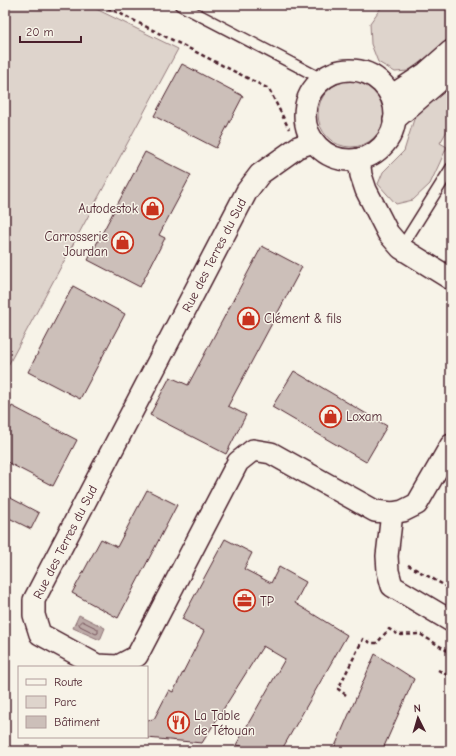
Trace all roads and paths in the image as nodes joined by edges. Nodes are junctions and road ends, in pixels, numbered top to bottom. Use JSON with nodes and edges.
{"nodes":[{"id":1,"x":100,"y":5,"type":"edge"},
{"id":2,"x":180,"y":5,"type":"edge"},
{"id":3,"x":451,"y":51,"type":"edge"},
{"id":4,"x":451,"y":71,"type":"edge"},
{"id":5,"x":322,"y":79,"type":"junction"},
{"id":6,"x":391,"y":96,"type":"junction"},
{"id":7,"x":394,"y":120,"type":"junction"},
{"id":8,"x":305,"y":144,"type":"junction"},
{"id":9,"x":359,"y":159,"type":"junction"},
{"id":10,"x":451,"y":168,"type":"edge"},
{"id":11,"x":401,"y":248,"type":"junction"},
{"id":12,"x":451,"y":278,"type":"edge"},
{"id":13,"x":451,"y":445,"type":"edge"},
{"id":14,"x":392,"y":514,"type":"junction"},
{"id":15,"x":402,"y":562,"type":"dead end"},
{"id":16,"x":451,"y":590,"type":"edge"},
{"id":17,"x":451,"y":621,"type":"edge"},
{"id":18,"x":451,"y":653,"type":"edge"},
{"id":19,"x":438,"y":670,"type":"dead end"},
{"id":20,"x":451,"y":678,"type":"edge"},
{"id":21,"x":346,"y":695,"type":"dead end"}],
"edges":[{"from":1,"to":8,"type":"path"},
{"from":2,"to":5,"type":"lane"},
{"from":3,"to":6,"type":"street"},
{"from":4,"to":7,"type":"street"},
{"from":5,"to":6,"type":"street"},
{"from":5,"to":8,"type":"street"},
{"from":6,"to":7,"type":"street"},
{"from":7,"to":9,"type":"street"},
{"from":8,"to":9,"type":"street"},
{"from":8,"to":14,"type":"street","name":"Rue des Terres du Sud"},
{"from":9,"to":11,"type":"street"},
{"from":10,"to":11,"type":"lane"},
{"from":11,"to":12,"type":"street"},
{"from":13,"to":14,"type":"street"},
{"from":14,"to":17,"type":"street"},
{"from":15,"to":16,"type":"path"},
{"from":18,"to":21,"type":"path"},
{"from":19,"to":20,"type":"path"}]}
